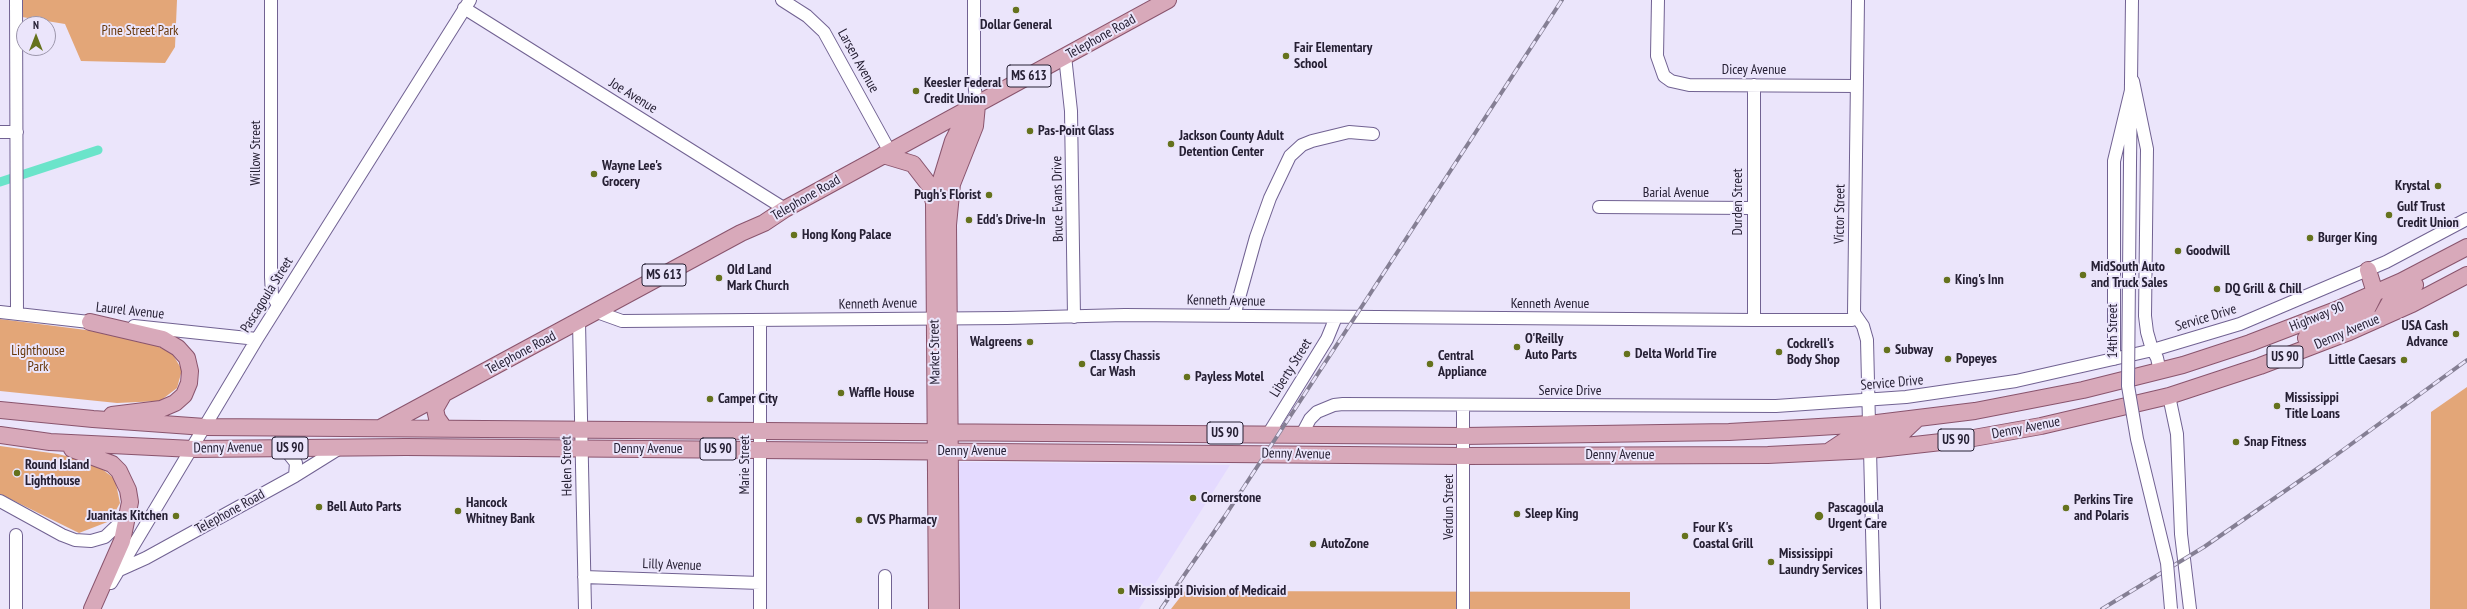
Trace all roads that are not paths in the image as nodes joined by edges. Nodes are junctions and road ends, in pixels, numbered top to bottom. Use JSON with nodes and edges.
{"nodes":[{"id":1,"x":16,"y":0,"type":"edge"},
{"id":2,"x":271,"y":0,"type":"edge"},
{"id":3,"x":782,"y":0,"type":"edge"},
{"id":4,"x":974,"y":0,"type":"edge"},
{"id":5,"x":1168,"y":0,"type":"edge"},
{"id":6,"x":1658,"y":0,"type":"edge"},
{"id":7,"x":1858,"y":0,"type":"edge"},
{"id":8,"x":2132,"y":0,"type":"edge"},
{"id":9,"x":467,"y":4,"type":"edge"},
{"id":10,"x":1065,"y":56,"type":"junction"},
{"id":11,"x":2133,"y":81,"type":"junction"},
{"id":12,"x":1754,"y":85,"type":"junction"},
{"id":13,"x":1857,"y":86,"type":"junction"},
{"id":14,"x":977,"y":106,"type":"junction"},
{"id":15,"x":0,"y":132,"type":"edge"},
{"id":16,"x":17,"y":132,"type":"junction"},
{"id":17,"x":1373,"y":134,"type":"dead end"},
{"id":18,"x":887,"y":154,"type":"junction"},
{"id":19,"x":934,"y":203,"type":"junction"},
{"id":20,"x":1599,"y":207,"type":"dead end"},
{"id":21,"x":1752,"y":208,"type":"junction"},
{"id":22,"x":785,"y":209,"type":"junction"},
{"id":23,"x":2467,"y":218,"type":"edge"},
{"id":24,"x":2467,"y":247,"type":"edge"},
{"id":25,"x":2467,"y":256,"type":"edge"},
{"id":26,"x":2368,"y":270,"type":"junction"},
{"id":27,"x":2467,"y":275,"type":"edge"},
{"id":28,"x":2375,"y":293,"type":"junction"},
{"id":29,"x":278,"y":305,"type":"junction"},
{"id":30,"x":0,"y":312,"type":"edge"},
{"id":31,"x":17,"y":312,"type":"junction"},
{"id":32,"x":597,"y":312,"type":"junction"},
{"id":33,"x":1074,"y":316,"type":"junction"},
{"id":34,"x":1234,"y":316,"type":"junction"},
{"id":35,"x":1336,"y":317,"type":"junction"},
{"id":36,"x":1855,"y":318,"type":"junction"},
{"id":37,"x":2381,"y":318,"type":"junction"},
{"id":38,"x":941,"y":319,"type":"junction"},
{"id":39,"x":1754,"y":320,"type":"junction"},
{"id":40,"x":760,"y":321,"type":"junction"},
{"id":41,"x":90,"y":322,"type":"junction"},
{"id":42,"x":579,"y":322,"type":"junction"},
{"id":43,"x":257,"y":339,"type":"junction"},
{"id":44,"x":2153,"y":350,"type":"junction"},
{"id":45,"x":2114,"y":359,"type":"junction"},
{"id":46,"x":2277,"y":360,"type":"junction"},
{"id":47,"x":2183,"y":365,"type":"junction"},
{"id":48,"x":2160,"y":371,"type":"junction"},
{"id":49,"x":443,"y":395,"type":"junction"},
{"id":50,"x":2169,"y":396,"type":"junction"},
{"id":51,"x":2148,"y":400,"type":"junction"},
{"id":52,"x":1869,"y":401,"type":"junction"},
{"id":53,"x":1463,"y":405,"type":"junction"},
{"id":54,"x":0,"y":410,"type":"edge"},
{"id":55,"x":1918,"y":418,"type":"junction"},
{"id":56,"x":93,"y":419,"type":"junction"},
{"id":57,"x":1869,"y":424,"type":"junction"},
{"id":58,"x":205,"y":427,"type":"junction"},
{"id":59,"x":381,"y":428,"type":"junction"},
{"id":60,"x":444,"y":428,"type":"junction"},
{"id":61,"x":581,"y":429,"type":"junction"},
{"id":62,"x":760,"y":430,"type":"junction"},
{"id":63,"x":943,"y":431,"type":"junction"},
{"id":64,"x":1269,"y":433,"type":"junction"},
{"id":65,"x":1302,"y":434,"type":"junction"},
{"id":66,"x":0,"y":435,"type":"edge"},
{"id":67,"x":1464,"y":436,"type":"junction"},
{"id":68,"x":50,"y":442,"type":"junction"},
{"id":69,"x":341,"y":447,"type":"junction"},
{"id":70,"x":284,"y":448,"type":"junction"},
{"id":71,"x":582,"y":448,"type":"junction"},
{"id":72,"x":193,"y":449,"type":"junction"},
{"id":73,"x":760,"y":449,"type":"junction"},
{"id":74,"x":943,"y":450,"type":"junction"},
{"id":75,"x":1870,"y":450,"type":"junction"},
{"id":76,"x":1828,"y":453,"type":"junction"},
{"id":77,"x":1464,"y":456,"type":"junction"},
{"id":78,"x":295,"y":476,"type":"junction"},
{"id":79,"x":0,"y":501,"type":"edge"},
{"id":80,"x":126,"y":517,"type":"junction"},
{"id":81,"x":16,"y":535,"type":"dead end"},
{"id":82,"x":117,"y":571,"type":"junction"},
{"id":83,"x":885,"y":576,"type":"dead end"},
{"id":84,"x":584,"y":577,"type":"junction"},
{"id":85,"x":760,"y":583,"type":"junction"},
{"id":86,"x":16,"y":609,"type":"edge"},
{"id":87,"x":92,"y":609,"type":"edge"},
{"id":88,"x":97,"y":609,"type":"edge"},
{"id":89,"x":584,"y":609,"type":"edge"},
{"id":90,"x":760,"y":609,"type":"edge"},
{"id":91,"x":885,"y":609,"type":"edge"},
{"id":92,"x":937,"y":609,"type":"edge"},
{"id":93,"x":951,"y":609,"type":"edge"},
{"id":94,"x":1463,"y":609,"type":"edge"},
{"id":95,"x":1874,"y":609,"type":"edge"},
{"id":96,"x":2171,"y":609,"type":"edge"},
{"id":97,"x":2190,"y":609,"type":"edge"}],
"edges":[{"from":1,"to":16,"type":"street"},
{"from":2,"to":29,"type":"street","name":"Willow Street"},
{"from":3,"to":18,"type":"street","name":"Larsen Avenue"},
{"from":4,"to":14,"type":"street","name":"Market Street"},
{"from":5,"to":10,"type":"main road","name":"Telephone Road","number":"MS 613"},
{"from":6,"to":12,"type":"street","name":"Dicey Avenue"},
{"from":7,"to":13,"type":"street","name":"Victor Street"},
{"from":8,"to":11,"type":"street","name":"14th Street"},
{"from":9,"to":22,"type":"street","name":"Joe Avenue"},
{"from":9,"to":29,"type":"street","name":"Pascagoula Street"},
{"from":10,"to":14,"type":"main road","name":"Telephone Road","number":"MS 613"},
{"from":10,"to":33,"type":"street","name":"Bruce Evans Drive"},
{"from":11,"to":44,"type":"street"},
{"from":11,"to":45,"type":"street"},
{"from":11,"to":96,"type":"street","name":"14th Street","bridge":true},
{"from":12,"to":13,"type":"street","name":"Dicey Avenue"},
{"from":12,"to":21,"type":"street","name":"Durden Street"},
{"from":13,"to":36,"type":"street","name":"Victor Street"},
{"from":14,"to":18,"type":"main road","name":"Telephone Road","number":"MS 613"},
{"from":14,"to":19,"type":"main road","name":"Market Street"},
{"from":14,"to":38,"type":"main road","name":"Market Street"},
{"from":15,"to":16,"type":"street"},
{"from":16,"to":31,"type":"street"},
{"from":17,"to":34,"type":"street"},
{"from":18,"to":19,"type":"main road"},
{"from":18,"to":22,"type":"main road","name":"Telephone Road","number":"MS 613"},
{"from":19,"to":38,"type":"main road","name":"Market Street"},
{"from":20,"to":21,"type":"street","name":"Barial Avenue"},
{"from":21,"to":39,"type":"street","name":"Durden Street"},
{"from":22,"to":32,"type":"main road","name":"Telephone Road","number":"MS 613"},
{"from":23,"to":26,"type":"street","name":"Service Drive"},
{"from":24,"to":28,"type":"main road","name":"Highway 90","number":"US 90"},
{"from":25,"to":37,"type":"main road"},
{"from":26,"to":28,"type":"main road"},
{"from":26,"to":44,"type":"street","name":"Service Drive"},
{"from":27,"to":37,"type":"main road","name":"Denny Avenue","number":"US 90"},
{"from":28,"to":46,"type":"main road"},
{"from":28,"to":47,"type":"main road","name":"Highway 90","number":"US 90"},
{"from":29,"to":43,"type":"street","name":"Pascagoula Street"},
{"from":30,"to":31,"type":"street","name":"Laurel Avenue"},
{"from":31,"to":41,"type":"street","name":"Laurel Avenue"},
{"from":32,"to":40,"type":"street","name":"Kenneth Avenue"},
{"from":32,"to":42,"type":"main road","name":"Telephone Road","number":"MS 613"},
{"from":33,"to":34,"type":"street","name":"Kenneth Avenue"},
{"from":33,"to":38,"type":"street","name":"Kenneth Avenue"},
{"from":34,"to":35,"type":"street","name":"Kenneth Avenue"},
{"from":35,"to":39,"type":"street","name":"Kenneth Avenue"},
{"from":35,"to":64,"type":"street","name":"Liberty Street"},
{"from":36,"to":39,"type":"street","name":"Kenneth Avenue"},
{"from":36,"to":52,"type":"street","name":"Victor Street"},
{"from":37,"to":46,"type":"main road","name":"Denny Avenue","number":"US 90"},
{"from":38,"to":40,"type":"street","name":"Kenneth Avenue"},
{"from":38,"to":63,"type":"main road","name":"Market Street"},
{"from":40,"to":62,"type":"street","name":"Marie Street"},
{"from":41,"to":43,"type":"street","name":"Laurel Avenue"},
{"from":41,"to":56,"type":"main road"},
{"from":42,"to":49,"type":"main road","name":"Telephone Road","number":"MS 613"},
{"from":42,"to":61,"type":"street","name":"Helen Street"},
{"from":43,"to":58,"type":"street","name":"Pascagoula Street"},
{"from":44,"to":45,"type":"street","name":"Service Drive"},
{"from":44,"to":48,"type":"street"},
{"from":45,"to":52,"type":"street","name":"Service Drive"},
{"from":46,"to":50,"type":"main road","name":"Denny Avenue","number":"US 90"},
{"from":47,"to":48,"type":"main road","name":"Highway 90","number":"US 90"},
{"from":47,"to":50,"type":"main road"},
{"from":48,"to":51,"type":"main road"},
{"from":48,"to":55,"type":"main road","name":"Denny Avenue","number":"US 90"},
{"from":49,"to":59,"type":"main road","name":"Telephone Road","number":"MS 613"},
{"from":49,"to":60,"type":"main road"},
{"from":50,"to":51,"type":"main road","name":"Denny Avenue","number":"US 90"},
{"from":50,"to":97,"type":"street"},
{"from":51,"to":75,"type":"main road","name":"Denny Avenue","number":"US 90"},
{"from":52,"to":53,"type":"street","name":"Service Drive"},
{"from":52,"to":57,"type":"street","name":"Victor Street"},
{"from":53,"to":65,"type":"street","name":"Service Drive"},
{"from":53,"to":67,"type":"street","name":"Verdun Street"},
{"from":54,"to":56,"type":"main road","name":"Denny Avenue","number":"US 90"},
{"from":55,"to":57,"type":"main road","name":"Denny Avenue","number":"US 90"},
{"from":55,"to":75,"type":"main road"},
{"from":56,"to":58,"type":"main road","name":"Denny Avenue","number":"US 90"},
{"from":57,"to":67,"type":"main road","name":"Denny Avenue","number":"US 90"},
{"from":57,"to":76,"type":"main road"},
{"from":58,"to":59,"type":"main road","name":"Denny Avenue","number":"US 90"},
{"from":58,"to":72,"type":"street","name":"Pascagoula Street"},
{"from":59,"to":60,"type":"main road","name":"Denny Avenue","number":"US 90"},
{"from":60,"to":61,"type":"main road","name":"Denny Avenue","number":"US 90"},
{"from":61,"to":62,"type":"main road","name":"Denny Avenue","number":"US 90"},
{"from":61,"to":71,"type":"street","name":"Helen Street"},
{"from":62,"to":63,"type":"main road","name":"Denny Avenue","number":"US 90"},
{"from":62,"to":73,"type":"street","name":"Marie Street"},
{"from":63,"to":64,"type":"main road","name":"Denny Avenue","number":"US 90"},
{"from":63,"to":74,"type":"main road","name":"Market Street"},
{"from":64,"to":65,"type":"main road","name":"Denny Avenue","number":"US 90"},
{"from":65,"to":67,"type":"main road","name":"Denny Avenue","number":"US 90"},
{"from":66,"to":68,"type":"main road","name":"Denny Avenue","number":"US 90"},
{"from":67,"to":77,"type":"street","name":"Verdun Street"},
{"from":68,"to":72,"type":"main road","name":"Denny Avenue","number":"US 90"},
{"from":68,"to":80,"type":"main road"},
{"from":69,"to":70,"type":"main road","name":"Denny Avenue","number":"US 90"},
{"from":69,"to":71,"type":"main road","name":"Denny Avenue","number":"US 90"},
{"from":69,"to":78,"type":"street","name":"Telephone Road"},
{"from":70,"to":72,"type":"main road","name":"Denny Avenue","number":"US 90"},
{"from":70,"to":78,"type":"street"},
{"from":71,"to":73,"type":"main road","name":"Denny Avenue","number":"US 90"},
{"from":71,"to":84,"type":"street","name":"Helen Street"},
{"from":72,"to":82,"type":"street","name":"Pascagoula Street"},
{"from":73,"to":74,"type":"main road","name":"Denny Avenue","number":"US 90"},
{"from":73,"to":85,"type":"street","name":"Marie Street"},
{"from":74,"to":77,"type":"main road","name":"Denny Avenue","number":"US 90"},
{"from":74,"to":92,"type":"main road","name":"Market Street"},
{"from":74,"to":93,"type":"main road","name":"Market Street"},
{"from":75,"to":76,"type":"main road","name":"Denny Avenue","number":"US 90"},
{"from":75,"to":95,"type":"street"},
{"from":76,"to":77,"type":"main road","name":"Denny Avenue","number":"US 90"},
{"from":77,"to":94,"type":"street","name":"Verdun Street"},
{"from":78,"to":82,"type":"street","name":"Telephone Road"},
{"from":79,"to":80,"type":"street"},
{"from":80,"to":87,"type":"main road"},
{"from":81,"to":86,"type":"street"},
{"from":82,"to":88,"type":"street","name":"Pascagoula Street"},
{"from":83,"to":91,"type":"street"},
{"from":84,"to":85,"type":"street","name":"Lilly Avenue"},
{"from":84,"to":89,"type":"street","name":"Helen Street"},
{"from":85,"to":90,"type":"street","name":"Marie Street"}]}
